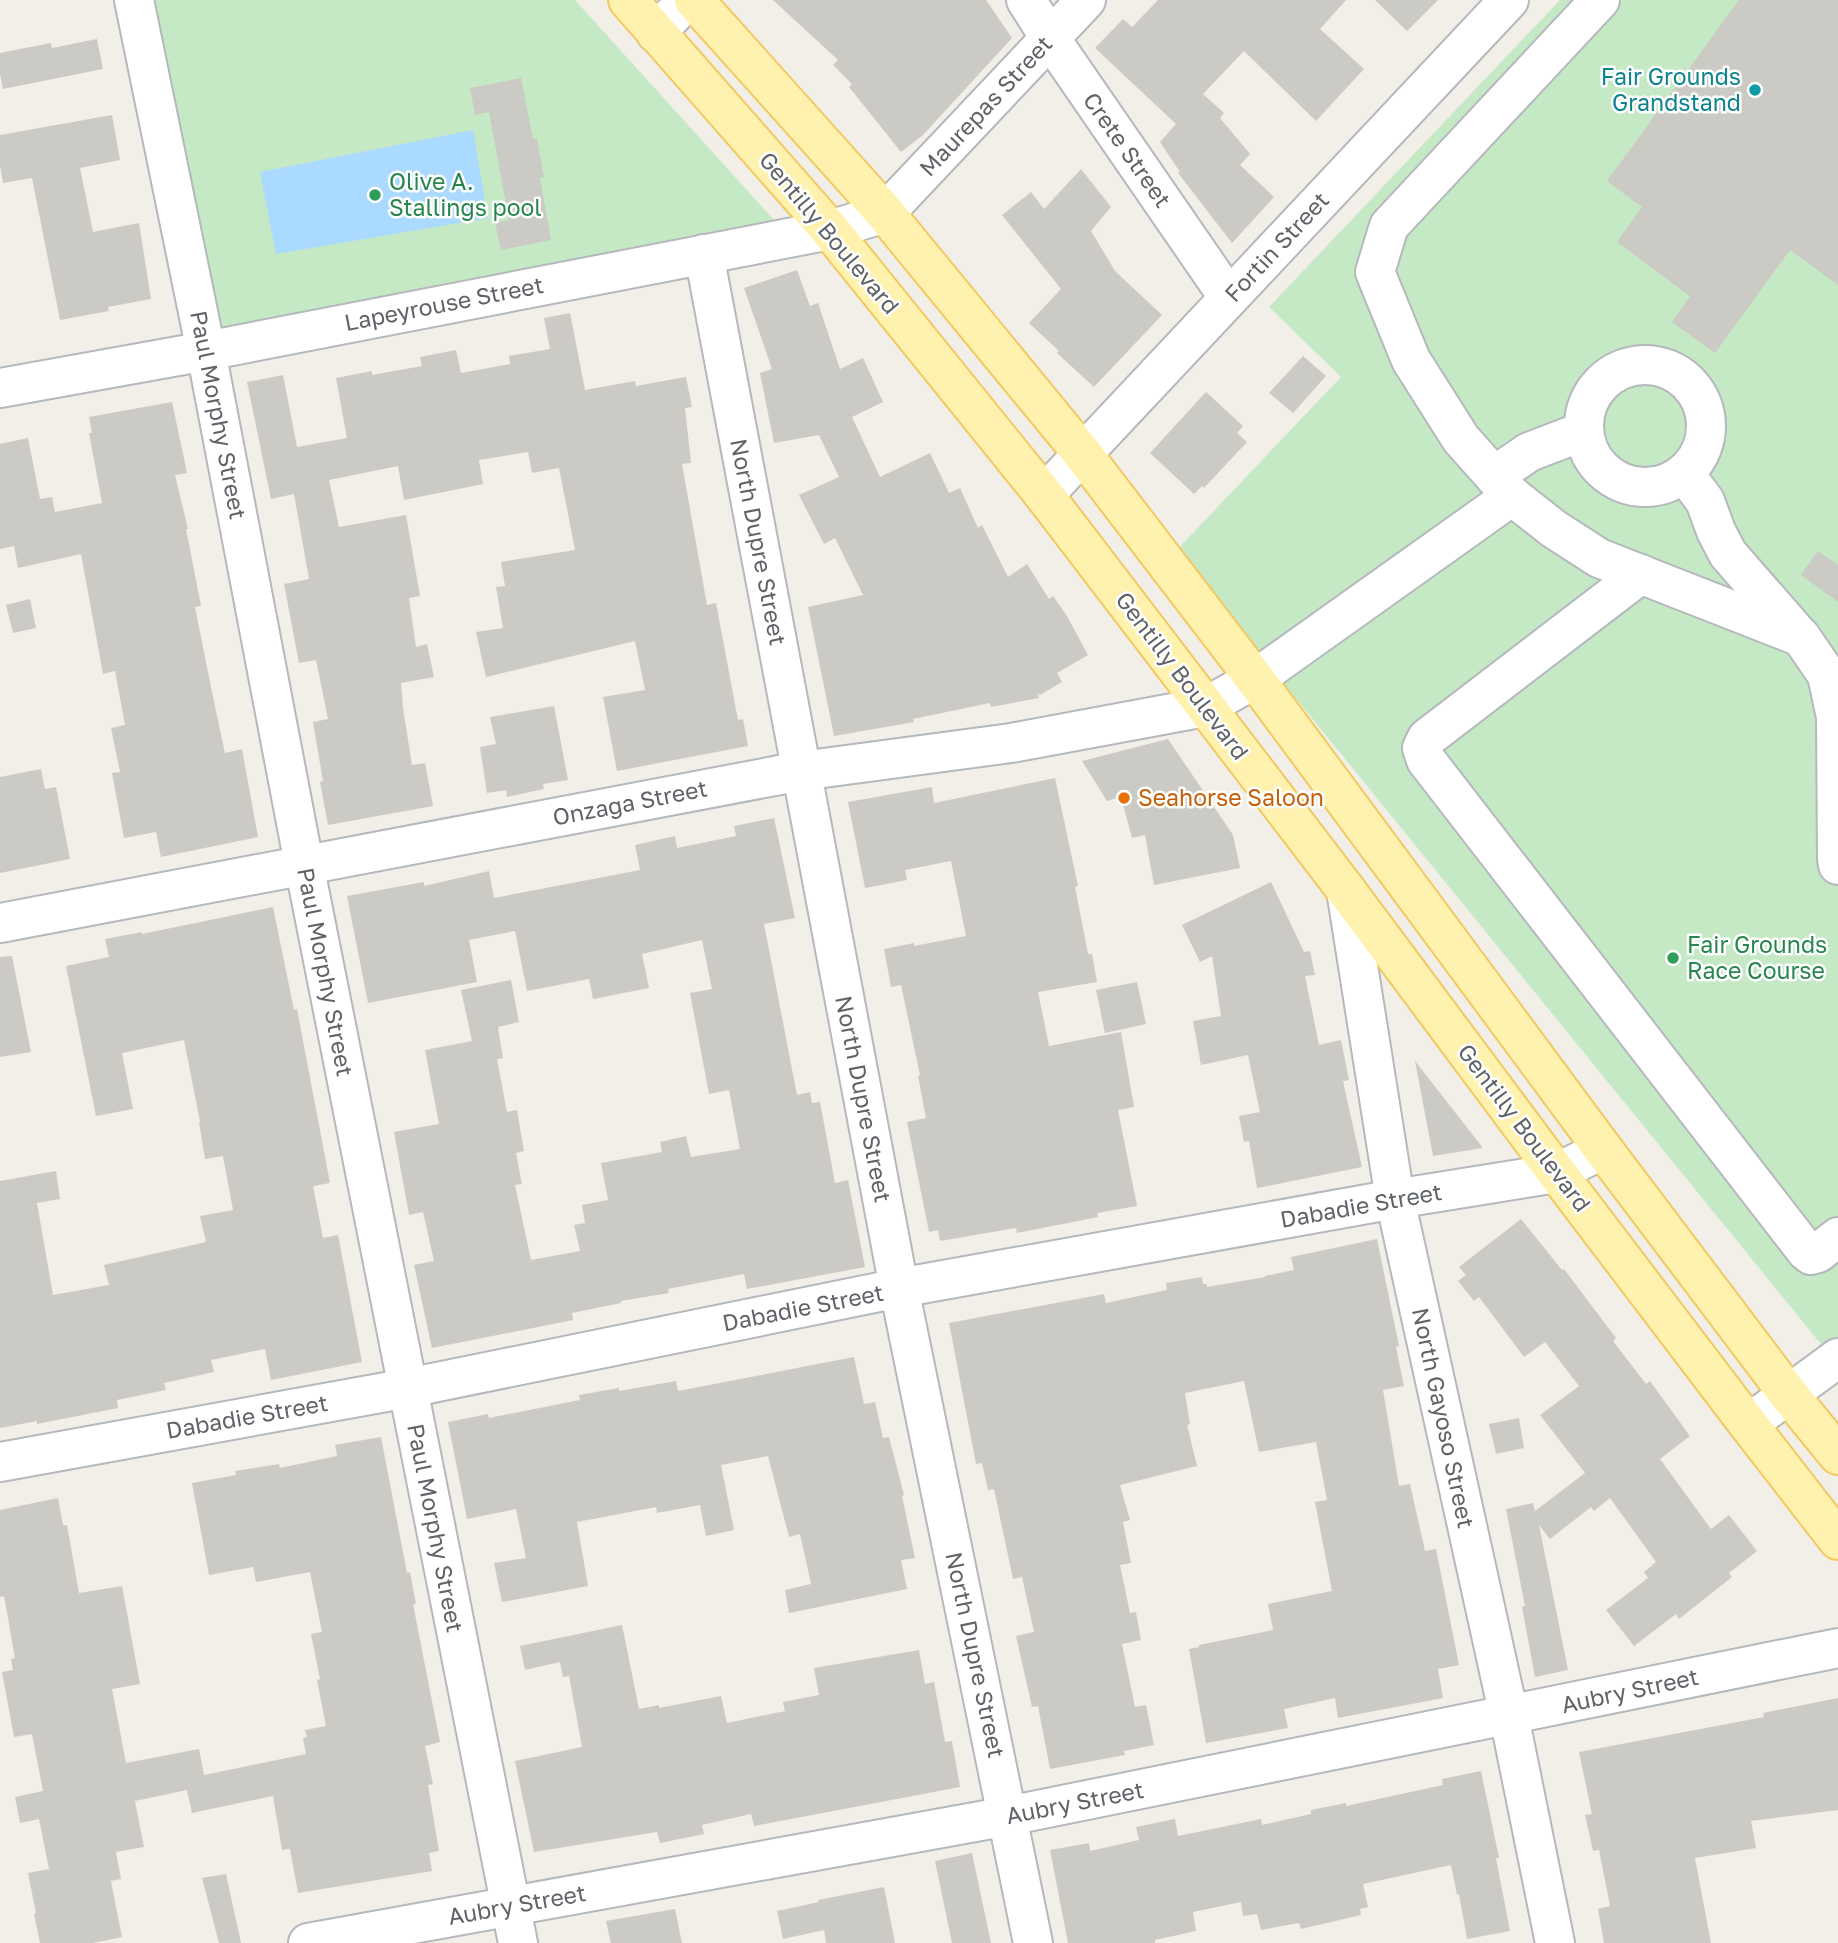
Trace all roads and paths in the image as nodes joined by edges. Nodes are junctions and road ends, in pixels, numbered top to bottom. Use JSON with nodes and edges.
{"nodes":[{"id":1,"x":134,"y":0,"type":"edge"},
{"id":2,"x":628,"y":0,"type":"edge"},
{"id":3,"x":687,"y":0,"type":"edge"},
{"id":4,"x":694,"y":0,"type":"edge"},
{"id":5,"x":1026,"y":0,"type":"edge"},
{"id":6,"x":1086,"y":0,"type":"edge"},
{"id":7,"x":1509,"y":0,"type":"edge"},
{"id":8,"x":1600,"y":0,"type":"edge"},
{"id":9,"x":656,"y":33,"type":"junction"},
{"id":10,"x":1050,"y":38,"type":"junction"},
{"id":11,"x":886,"y":213,"type":"junction"},
{"id":12,"x":830,"y":230,"type":"junction"},
{"id":13,"x":704,"y":254,"type":"junction"},
{"id":14,"x":1229,"y":298,"type":"junction"},
{"id":15,"x":206,"y":351,"type":"junction"},
{"id":16,"x":0,"y":388,"type":"edge"},
{"id":17,"x":1584,"y":431,"type":"junction"},
{"id":18,"x":1083,"y":453,"type":"junction"},
{"id":19,"x":1684,"y":473,"type":"junction"},
{"id":20,"x":1504,"y":486,"type":"junction"},
{"id":21,"x":1044,"y":495,"type":"junction"},
{"id":22,"x":1641,"y":574,"type":"junction"},
{"id":23,"x":1801,"y":637,"type":"junction"},
{"id":24,"x":1255,"y":679,"type":"junction"},
{"id":25,"x":1205,"y":707,"type":"junction"},
{"id":26,"x":801,"y":771,"type":"junction"},
{"id":27,"x":304,"y":864,"type":"junction"},
{"id":28,"x":1838,"y":865,"type":"edge"},
{"id":29,"x":1346,"y":890,"type":"junction"},
{"id":30,"x":0,"y":923,"type":"edge"},
{"id":31,"x":1603,"y":1149,"type":"junction"},
{"id":32,"x":1557,"y":1173,"type":"junction"},
{"id":33,"x":1395,"y":1199,"type":"junction"},
{"id":34,"x":1838,"y":1237,"type":"edge"},
{"id":35,"x":899,"y":1288,"type":"junction"},
{"id":36,"x":1838,"y":1357,"type":"edge"},
{"id":37,"x":408,"y":1388,"type":"junction"},
{"id":38,"x":1789,"y":1395,"type":"junction"},
{"id":39,"x":1748,"y":1424,"type":"junction"},
{"id":40,"x":1838,"y":1455,"type":"edge"},
{"id":41,"x":0,"y":1462,"type":"edge"},
{"id":42,"x":1838,"y":1540,"type":"edge"},
{"id":43,"x":1838,"y":1648,"type":"edge"},
{"id":44,"x":1509,"y":1716,"type":"junction"},
{"id":45,"x":1008,"y":1816,"type":"junction"},
{"id":46,"x":510,"y":1906,"type":"junction"},
{"id":47,"x":308,"y":1943,"type":"edge"},
{"id":48,"x":518,"y":1943,"type":"edge"},
{"id":49,"x":1033,"y":1943,"type":"edge"},
{"id":50,"x":1555,"y":1943,"type":"edge"}],
"edges":[{"from":1,"to":15,"type":"street","name":"Paul Morphy Street"},
{"from":2,"to":9,"type":"main road","name":"Gentilly Boulevard"},
{"from":3,"to":9,"type":"street"},
{"from":4,"to":11,"type":"main road"},
{"from":5,"to":10,"type":"street","name":"Crete Street"},
{"from":6,"to":10,"type":"street","name":"Maurepas Street"},
{"from":7,"to":14,"type":"street","name":"Fortin Street"},
{"from":8,"to":20,"type":"street"},
{"from":9,"to":12,"type":"main road","name":"Gentilly Boulevard"},
{"from":10,"to":11,"type":"street","name":"Maurepas Street"},
{"from":10,"to":14,"type":"street","name":"Crete Street"},
{"from":11,"to":12,"type":"street","name":"Lapeyrouse Street"},
{"from":11,"to":18,"type":"main road"},
{"from":12,"to":13,"type":"street","name":"Lapeyrouse Street"},
{"from":12,"to":21,"type":"main road","name":"Gentilly Boulevard"},
{"from":13,"to":15,"type":"street","name":"Lapeyrouse Street"},
{"from":13,"to":26,"type":"street","name":"North Dupre Street"},
{"from":14,"to":18,"type":"street","name":"Fortin Street"},
{"from":15,"to":16,"type":"street","name":"Lapeyrouse Street"},
{"from":15,"to":27,"type":"street","name":"Paul Morphy Street"},
{"from":17,"to":19,"type":"street"},
{"from":17,"to":19,"type":"street"},
{"from":17,"to":20,"type":"street","name":"Onzaga Street"},
{"from":18,"to":21,"type":"street","name":"Fortin Street"},
{"from":18,"to":24,"type":"main road"},
{"from":19,"to":23,"type":"street"},
{"from":20,"to":22,"type":"street"},
{"from":20,"to":24,"type":"street","name":"Onzaga Street"},
{"from":21,"to":25,"type":"main road","name":"Gentilly Boulevard"},
{"from":22,"to":23,"type":"street"},
{"from":22,"to":34,"type":"street"},
{"from":23,"to":28,"type":"street"},
{"from":24,"to":25,"type":"street","name":"Onzaga Street"},
{"from":24,"to":31,"type":"main road"},
{"from":25,"to":26,"type":"street","name":"Onzaga Street"},
{"from":25,"to":29,"type":"main road","name":"Gentilly Boulevard"},
{"from":26,"to":27,"type":"street","name":"Onzaga Street"},
{"from":26,"to":35,"type":"street","name":"North Dupre Street"},
{"from":27,"to":30,"type":"street","name":"Onzaga Street"},
{"from":27,"to":37,"type":"street","name":"Paul Morphy Street"},
{"from":29,"to":32,"type":"main road","name":"Gentilly Boulevard"},
{"from":29,"to":33,"type":"street","name":"North Gayoso Street"},
{"from":31,"to":32,"type":"street","name":"Dabadie Street"},
{"from":31,"to":38,"type":"main road"},
{"from":32,"to":33,"type":"street","name":"Dabadie Street"},
{"from":32,"to":39,"type":"main road","name":"Gentilly Boulevard"},
{"from":33,"to":35,"type":"street","name":"Dabadie Street"},
{"from":33,"to":44,"type":"street","name":"North Gayoso Street"},
{"from":35,"to":37,"type":"street","name":"Dabadie Street"},
{"from":35,"to":45,"type":"street","name":"North Dupre Street"},
{"from":36,"to":38,"type":"street"},
{"from":37,"to":41,"type":"street","name":"Dabadie Street"},
{"from":37,"to":46,"type":"street","name":"Paul Morphy Street"},
{"from":38,"to":39,"type":"street"},
{"from":38,"to":40,"type":"main road"},
{"from":39,"to":42,"type":"main road","name":"Gentilly Boulevard"},
{"from":43,"to":44,"type":"street","name":"Aubry Street"},
{"from":44,"to":45,"type":"street","name":"Aubry Street"},
{"from":44,"to":50,"type":"street","name":"North Gayoso Street"},
{"from":45,"to":46,"type":"street","name":"Aubry Street"},
{"from":45,"to":49,"type":"street","name":"North Dupre Street"},
{"from":46,"to":47,"type":"street","name":"Aubry Street"},
{"from":46,"to":48,"type":"street","name":"Paul Morphy Street"}]}
